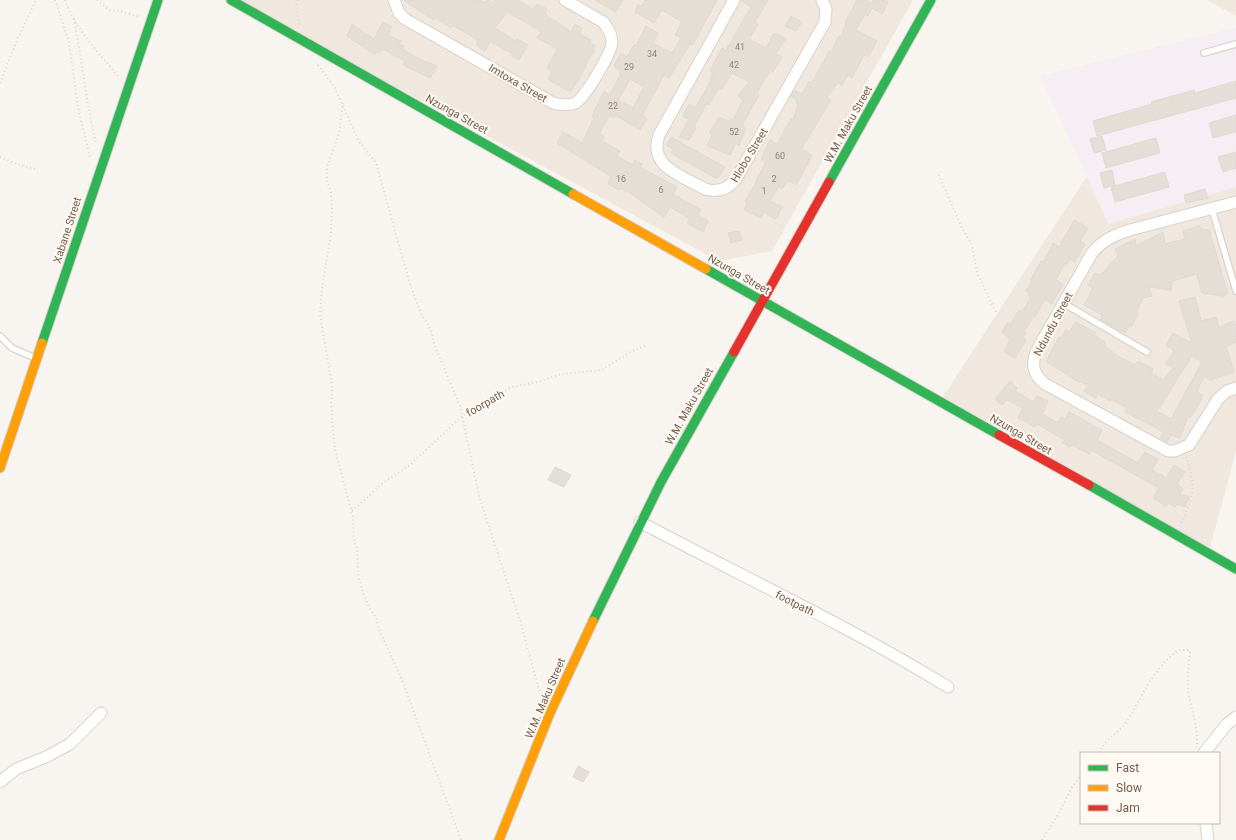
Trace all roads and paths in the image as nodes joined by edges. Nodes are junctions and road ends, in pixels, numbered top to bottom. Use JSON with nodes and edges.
{"nodes":[{"id":1,"x":36,"y":0,"type":"edge"},
{"id":2,"x":55,"y":0,"type":"edge"},
{"id":3,"x":65,"y":0,"type":"edge"},
{"id":4,"x":97,"y":0,"type":"edge"},
{"id":5,"x":158,"y":0,"type":"edge"},
{"id":6,"x":231,"y":0,"type":"edge"},
{"id":7,"x":298,"y":0,"type":"edge"},
{"id":8,"x":394,"y":0,"type":"edge"},
{"id":9,"x":565,"y":0,"type":"edge"},
{"id":10,"x":734,"y":0,"type":"edge"},
{"id":11,"x":822,"y":0,"type":"edge"},
{"id":12,"x":931,"y":0,"type":"edge"},
{"id":13,"x":74,"y":19,"type":"junction"},
{"id":14,"x":150,"y":22,"type":"junction"},
{"id":15,"x":299,"y":24,"type":"dead end"},
{"id":16,"x":1236,"y":44,"type":"edge"},
{"id":17,"x":1204,"y":53,"type":"dead end"},
{"id":18,"x":316,"y":62,"type":"dead end"},
{"id":19,"x":0,"y":83,"type":"edge"},
{"id":20,"x":128,"y":88,"type":"junction"},
{"id":21,"x":343,"y":103,"type":"junction"},
{"id":22,"x":97,"y":148,"type":"dead end"},
{"id":23,"x":0,"y":157,"type":"edge"},
{"id":24,"x":90,"y":158,"type":"dead end"},
{"id":25,"x":36,"y":169,"type":"dead end"},
{"id":26,"x":939,"y":175,"type":"dead end"},
{"id":27,"x":1236,"y":202,"type":"edge"},
{"id":28,"x":1212,"y":209,"type":"junction"},
{"id":29,"x":1236,"y":291,"type":"edge"},
{"id":30,"x":763,"y":301,"type":"junction"},
{"id":31,"x":1064,"y":303,"type":"junction"},
{"id":32,"x":997,"y":314,"type":"dead end"},
{"id":33,"x":0,"y":336,"type":"edge"},
{"id":34,"x":645,"y":346,"type":"dead end"},
{"id":35,"x":1147,"y":352,"type":"dead end"},
{"id":36,"x":37,"y":359,"type":"junction"},
{"id":37,"x":1236,"y":388,"type":"edge"},
{"id":38,"x":462,"y":416,"type":"junction"},
{"id":39,"x":1184,"y":448,"type":"junction"},
{"id":40,"x":0,"y":468,"type":"edge"},
{"id":41,"x":352,"y":511,"type":"junction"},
{"id":42,"x":640,"y":522,"type":"junction"},
{"id":43,"x":1175,"y":535,"type":"junction"},
{"id":44,"x":1236,"y":569,"type":"edge"},
{"id":45,"x":948,"y":687,"type":"dead end"},
{"id":46,"x":101,"y":713,"type":"dead end"},
{"id":47,"x":1236,"y":717,"type":"edge"},
{"id":48,"x":546,"y":724,"type":"junction"},
{"id":49,"x":1201,"y":750,"type":"edge"},
{"id":50,"x":1099,"y":752,"type":"edge"},
{"id":51,"x":1080,"y":776,"type":"edge"},
{"id":52,"x":0,"y":782,"type":"edge"},
{"id":53,"x":1206,"y":824,"type":"edge"},
{"id":54,"x":461,"y":840,"type":"edge"},
{"id":55,"x":500,"y":840,"type":"edge"},
{"id":56,"x":1042,"y":840,"type":"edge"},
{"id":57,"x":1208,"y":840,"type":"edge"}],
"edges":[{"from":1,"to":19,"type":"path"},
{"from":2,"to":24,"type":"path"},
{"from":3,"to":13,"type":"path"},
{"from":4,"to":14,"type":"path"},
{"from":5,"to":14,"type":"street","name":"Xabane Street"},
{"from":6,"to":30,"type":"street","name":"Nzunga Street"},
{"from":7,"to":15,"type":"path"},
{"from":8,"to":9,"type":"street","name":"Imtoxa Street"},
{"from":10,"to":11,"type":"street","name":"Hlobo Street"},
{"from":12,"to":30,"type":"street","name":"W.M. Maku Street"},
{"from":13,"to":20,"type":"path"},
{"from":13,"to":22,"type":"path"},
{"from":14,"to":20,"type":"street","name":"Xabane Street"},
{"from":16,"to":17,"type":"lane"},
{"from":18,"to":21,"type":"path"},
{"from":20,"to":36,"type":"street","name":"Xabane Street"},
{"from":21,"to":38,"type":"path"},
{"from":21,"to":41,"type":"path"},
{"from":23,"to":25,"type":"path"},
{"from":26,"to":32,"type":"path"},
{"from":27,"to":28,"type":"street","name":"Ndundu Street"},
{"from":28,"to":29,"type":"lane"},
{"from":28,"to":31,"type":"street","name":"Ndundu Street"},
{"from":30,"to":42,"type":"street","name":"W.M. Maku Street"},
{"from":30,"to":43,"type":"street","name":"Nzunga Street"},
{"from":31,"to":35,"type":"lane"},
{"from":31,"to":39,"type":"street","name":"Ndundu Street"},
{"from":33,"to":36,"type":"lane"},
{"from":34,"to":38,"type":"path","name":"foorpath"},
{"from":36,"to":40,"type":"street","name":"Xabane Street"},
{"from":37,"to":39,"type":"street"},
{"from":38,"to":41,"type":"path","name":"foorpath"},
{"from":38,"to":48,"type":"path"},
{"from":39,"to":43,"type":"path"},
{"from":41,"to":54,"type":"path"},
{"from":42,"to":45,"type":"street","name":"footpath"},
{"from":42,"to":48,"type":"street","name":"W.M. Maku Street"},
{"from":43,"to":44,"type":"street","name":"Nzunga Street"},
{"from":46,"to":52,"type":"street"},
{"from":47,"to":49,"type":"street"},
{"from":48,"to":55,"type":"street","name":"W.M. Maku Street"},
{"from":49,"to":50,"type":"path"},
{"from":51,"to":56,"type":"path"},
{"from":53,"to":57,"type":"street"}]}
